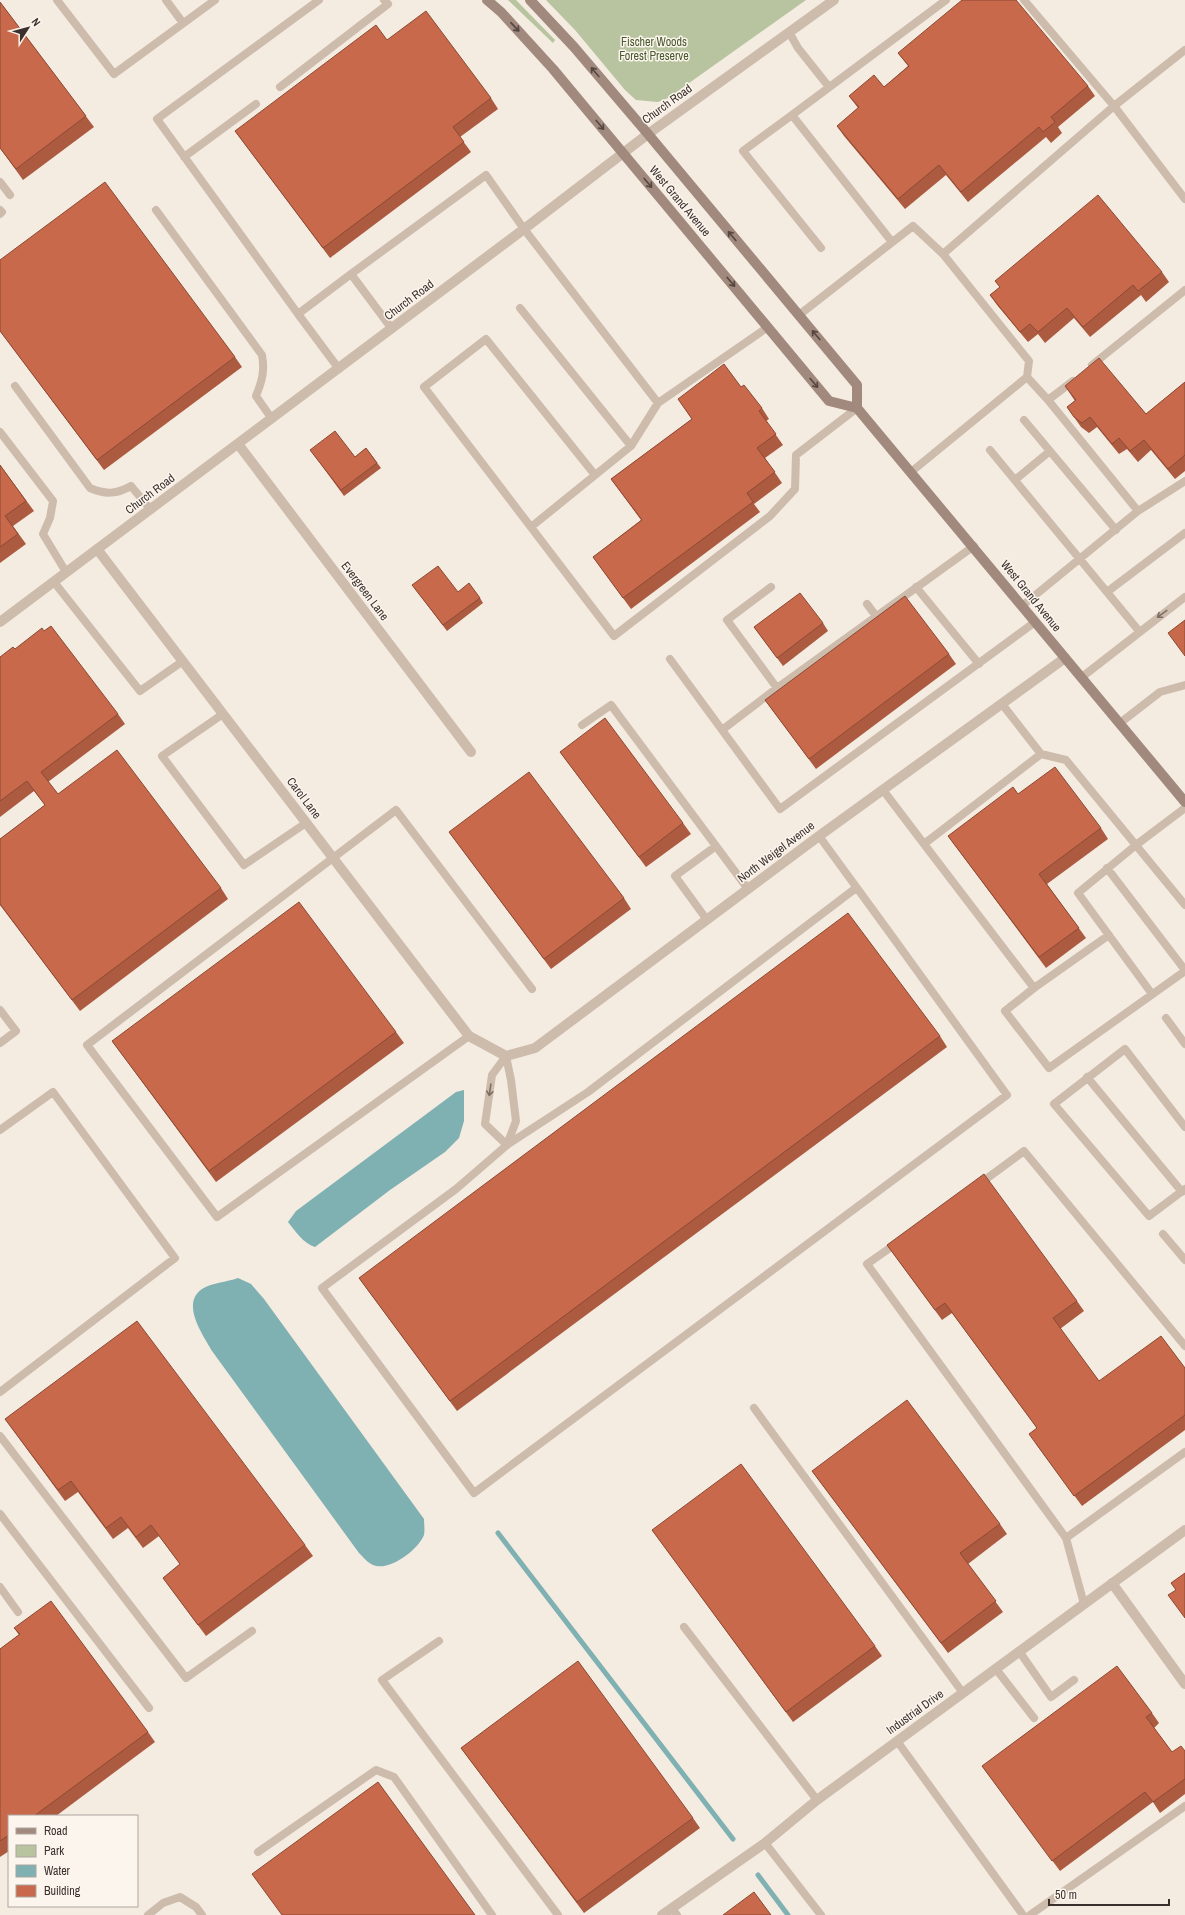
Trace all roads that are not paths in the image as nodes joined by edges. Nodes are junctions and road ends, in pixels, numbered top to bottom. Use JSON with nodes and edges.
{"nodes":[{"id":1,"x":57,"y":0,"type":"edge"},
{"id":2,"x":166,"y":0,"type":"edge"},
{"id":3,"x":215,"y":0,"type":"edge"},
{"id":4,"x":319,"y":0,"type":"edge"},
{"id":5,"x":384,"y":0,"type":"edge"},
{"id":6,"x":487,"y":0,"type":"edge"},
{"id":7,"x":530,"y":0,"type":"edge"},
{"id":8,"x":834,"y":0,"type":"edge"},
{"id":9,"x":946,"y":0,"type":"edge"},
{"id":10,"x":1024,"y":0,"type":"edge"},
{"id":11,"x":184,"y":23,"type":"junction"},
{"id":12,"x":789,"y":32,"type":"junction"},
{"id":13,"x":1185,"y":50,"type":"edge"},
{"id":14,"x":280,"y":87,"type":"dead end"},
{"id":15,"x":829,"y":87,"type":"junction"},
{"id":16,"x":256,"y":104,"type":"dead end"},
{"id":17,"x":1114,"y":106,"type":"junction"},
{"id":18,"x":792,"y":115,"type":"junction"},
{"id":19,"x":648,"y":134,"type":"junction"},
{"id":20,"x":623,"y":152,"type":"junction"},
{"id":21,"x":184,"y":157,"type":"junction"},
{"id":22,"x":0,"y":182,"type":"edge"},
{"id":23,"x":10,"y":196,"type":"dead end"},
{"id":24,"x":1185,"y":199,"type":"edge"},
{"id":25,"x":0,"y":210,"type":"edge"},
{"id":26,"x":156,"y":210,"type":"dead end"},
{"id":27,"x":0,"y":214,"type":"edge"},
{"id":28,"x":524,"y":229,"type":"junction"},
{"id":29,"x":892,"y":242,"type":"junction"},
{"id":30,"x":821,"y":248,"type":"dead end"},
{"id":31,"x":943,"y":254,"type":"junction"},
{"id":32,"x":352,"y":274,"type":"junction"},
{"id":33,"x":1185,"y":290,"type":"edge"},
{"id":34,"x":520,"y":308,"type":"dead end"},
{"id":35,"x":298,"y":314,"type":"junction"},
{"id":36,"x":799,"y":315,"type":"junction"},
{"id":37,"x":768,"y":327,"type":"junction"},
{"id":38,"x":392,"y":329,"type":"junction"},
{"id":39,"x":339,"y":369,"type":"junction"},
{"id":40,"x":1027,"y":377,"type":"junction"},
{"id":41,"x":15,"y":386,"type":"dead end"},
{"id":42,"x":1048,"y":400,"type":"junction"},
{"id":43,"x":658,"y":403,"type":"junction"},
{"id":44,"x":857,"y":408,"type":"junction"},
{"id":45,"x":272,"y":419,"type":"junction"},
{"id":46,"x":1024,"y":420,"type":"dead end"},
{"id":47,"x":0,"y":432,"type":"edge"},
{"id":48,"x":238,"y":444,"type":"junction"},
{"id":49,"x":631,"y":446,"type":"junction"},
{"id":50,"x":990,"y":450,"type":"dead end"},
{"id":51,"x":1050,"y":451,"type":"junction"},
{"id":52,"x":911,"y":472,"type":"junction"},
{"id":53,"x":595,"y":475,"type":"junction"},
{"id":54,"x":1015,"y":480,"type":"junction"},
{"id":55,"x":1185,"y":481,"type":"edge"},
{"id":56,"x":151,"y":510,"type":"junction"},
{"id":57,"x":1138,"y":511,"type":"junction"},
{"id":58,"x":531,"y":527,"type":"junction"},
{"id":59,"x":1116,"y":530,"type":"junction"},
{"id":60,"x":1185,"y":533,"type":"edge"},
{"id":61,"x":974,"y":546,"type":"junction"},
{"id":62,"x":97,"y":549,"type":"junction"},
{"id":63,"x":1080,"y":559,"type":"junction"},
{"id":64,"x":66,"y":572,"type":"junction"},
{"id":65,"x":54,"y":582,"type":"junction"},
{"id":66,"x":771,"y":587,"type":"dead end"},
{"id":67,"x":916,"y":587,"type":"junction"},
{"id":68,"x":1107,"y":592,"type":"junction"},
{"id":69,"x":1185,"y":598,"type":"edge"},
{"id":70,"x":867,"y":604,"type":"dead end"},
{"id":71,"x":1022,"y":606,"type":"junction"},
{"id":72,"x":876,"y":616,"type":"junction"},
{"id":73,"x":0,"y":622,"type":"edge"},
{"id":74,"x":1035,"y":622,"type":"junction"},
{"id":75,"x":1139,"y":631,"type":"junction"},
{"id":76,"x":1065,"y":658,"type":"junction"},
{"id":77,"x":670,"y":659,"type":"dead end"},
{"id":78,"x":183,"y":661,"type":"junction"},
{"id":79,"x":979,"y":664,"type":"junction"},
{"id":80,"x":1082,"y":677,"type":"junction"},
{"id":81,"x":1185,"y":685,"type":"edge"},
{"id":82,"x":777,"y":688,"type":"junction"},
{"id":83,"x":1002,"y":704,"type":"junction"},
{"id":84,"x":223,"y":714,"type":"junction"},
{"id":85,"x":1120,"y":723,"type":"junction"},
{"id":86,"x":582,"y":725,"type":"dead end"},
{"id":87,"x":722,"y":730,"type":"junction"},
{"id":88,"x":471,"y":752,"type":"dead end"},
{"id":89,"x":1041,"y":754,"type":"junction"},
{"id":90,"x":883,"y":790,"type":"junction"},
{"id":91,"x":1185,"y":802,"type":"edge"},
{"id":92,"x":1185,"y":808,"type":"edge"},
{"id":93,"x":306,"y":823,"type":"junction"},
{"id":94,"x":819,"y":836,"type":"junction"},
{"id":95,"x":924,"y":844,"type":"junction"},
{"id":96,"x":1136,"y":845,"type":"junction"},
{"id":97,"x":716,"y":846,"type":"junction"},
{"id":98,"x":332,"y":857,"type":"junction"},
{"id":99,"x":1107,"y":868,"type":"junction"},
{"id":100,"x":856,"y":888,"type":"junction"},
{"id":101,"x":748,"y":890,"type":"junction"},
{"id":102,"x":1185,"y":904,"type":"edge"},
{"id":103,"x":707,"y":920,"type":"junction"},
{"id":104,"x":1109,"y":935,"type":"junction"},
{"id":105,"x":1185,"y":970,"type":"edge"},
{"id":106,"x":1034,"y":988,"type":"junction"},
{"id":107,"x":532,"y":989,"type":"dead end"},
{"id":108,"x":1152,"y":994,"type":"junction"},
{"id":109,"x":0,"y":1010,"type":"edge"},
{"id":110,"x":1166,"y":1018,"type":"dead end"},
{"id":111,"x":469,"y":1036,"type":"junction"},
{"id":112,"x":0,"y":1043,"type":"edge"},
{"id":113,"x":1185,"y":1044,"type":"edge"},
{"id":114,"x":502,"y":1054,"type":"junction"},
{"id":115,"x":1087,"y":1077,"type":"junction"},
{"id":116,"x":1185,"y":1127,"type":"edge"},
{"id":117,"x":0,"y":1130,"type":"edge"},
{"id":118,"x":507,"y":1145,"type":"junction"},
{"id":119,"x":1183,"y":1190,"type":"edge"},
{"id":120,"x":968,"y":1192,"type":"edge"},
{"id":121,"x":1163,"y":1234,"type":"dead end"},
{"id":122,"x":905,"y":1237,"type":"edge"},
{"id":123,"x":1185,"y":1260,"type":"edge"},
{"id":124,"x":1185,"y":1346,"type":"edge"},
{"id":125,"x":1,"y":1388,"type":"edge"},
{"id":126,"x":754,"y":1408,"type":"dead end"},
{"id":127,"x":0,"y":1436,"type":"edge"},
{"id":128,"x":1185,"y":1452,"type":"edge"},
{"id":129,"x":0,"y":1514,"type":"edge"},
{"id":130,"x":1185,"y":1530,"type":"edge"},
{"id":131,"x":1066,"y":1538,"type":"junction"},
{"id":132,"x":1112,"y":1583,"type":"junction"},
{"id":133,"x":0,"y":1587,"type":"edge"},
{"id":134,"x":1084,"y":1604,"type":"junction"},
{"id":135,"x":18,"y":1612,"type":"dead end"},
{"id":136,"x":684,"y":1627,"type":"dead end"},
{"id":137,"x":252,"y":1631,"type":"dead end"},
{"id":138,"x":439,"y":1641,"type":"dead end"},
{"id":139,"x":1019,"y":1651,"type":"junction"},
{"id":140,"x":996,"y":1669,"type":"junction"},
{"id":141,"x":1074,"y":1680,"type":"dead end"},
{"id":142,"x":1185,"y":1684,"type":"edge"},
{"id":143,"x":963,"y":1693,"type":"junction"},
{"id":144,"x":149,"y":1708,"type":"dead end"},
{"id":145,"x":1034,"y":1718,"type":"dead end"},
{"id":146,"x":897,"y":1741,"type":"junction"},
{"id":147,"x":817,"y":1800,"type":"junction"},
{"id":148,"x":1185,"y":1806,"type":"edge"},
{"id":149,"x":765,"y":1843,"type":"junction"},
{"id":150,"x":258,"y":1852,"type":"dead end"},
{"id":151,"x":675,"y":1911,"type":"edge"},
{"id":152,"x":148,"y":1915,"type":"edge"},
{"id":153,"x":202,"y":1915,"type":"edge"},
{"id":154,"x":492,"y":1915,"type":"edge"},
{"id":155,"x":558,"y":1915,"type":"edge"},
{"id":156,"x":662,"y":1915,"type":"edge"},
{"id":157,"x":821,"y":1915,"type":"edge"},
{"id":158,"x":1023,"y":1915,"type":"edge"},
{"id":159,"x":1030,"y":1915,"type":"edge"}],
"edges":[{"from":1,"to":11,"type":"lane"},
{"from":2,"to":11,"type":"lane"},
{"from":3,"to":11,"type":"lane"},
{"from":4,"to":21,"type":"lane"},
{"from":5,"to":14,"type":"lane"},
{"from":6,"to":20,"type":"main road","name":"West Grand Avenue","one_way":true},
{"from":19,"to":7,"type":"main road","name":"West Grand Avenue","one_way":true},
{"from":8,"to":12,"type":"street","name":"Church Road"},
{"from":9,"to":15,"type":"lane"},
{"from":10,"to":17,"type":"lane"},
{"from":12,"to":15,"type":"lane"},
{"from":12,"to":19,"type":"street","name":"Church Road"},
{"from":13,"to":17,"type":"lane"},
{"from":15,"to":18,"type":"lane"},
{"from":16,"to":21,"type":"lane"},
{"from":17,"to":24,"type":"lane"},
{"from":17,"to":31,"type":"lane"},
{"from":18,"to":29,"type":"lane"},
{"from":18,"to":30,"type":"lane"},
{"from":19,"to":20,"type":"street","name":"Church Road"},
{"from":36,"to":19,"type":"main road","name":"West Grand Avenue","one_way":true},
{"from":20,"to":28,"type":"street","name":"Church Road"},
{"from":20,"to":37,"type":"main road","name":"West Grand Avenue","one_way":true},
{"from":21,"to":35,"type":"lane"},
{"from":22,"to":23,"type":"lane"},
{"from":25,"to":27,"type":"lane"},
{"from":26,"to":45,"type":"lane"},
{"from":28,"to":32,"type":"lane"},
{"from":28,"to":38,"type":"street","name":"Church Road"},
{"from":28,"to":43,"type":"lane"},
{"from":29,"to":31,"type":"lane"},
{"from":29,"to":36,"type":"lane"},
{"from":31,"to":40,"type":"lane"},
{"from":32,"to":35,"type":"lane"},
{"from":32,"to":38,"type":"lane"},
{"from":33,"to":42,"type":"lane"},
{"from":34,"to":49,"type":"lane"},
{"from":35,"to":39,"type":"lane"},
{"from":44,"to":36,"type":"main road","name":"West Grand Avenue","one_way":true},
{"from":37,"to":43,"type":"lane"},
{"from":37,"to":44,"type":"main road","name":"West Grand Avenue","one_way":true},
{"from":38,"to":39,"type":"street","name":"Church Road"},
{"from":39,"to":45,"type":"street","name":"Church Road"},
{"from":40,"to":42,"type":"lane"},
{"from":40,"to":52,"type":"lane"},
{"from":41,"to":56,"type":"lane"},
{"from":42,"to":57,"type":"lane"},
{"from":43,"to":49,"type":"lane"},
{"from":44,"to":52,"type":"main road","name":"West Grand Avenue"},
{"from":44,"to":58,"type":"lane"},
{"from":45,"to":48,"type":"street","name":"Church Road"},
{"from":46,"to":51,"type":"lane"},
{"from":47,"to":64,"type":"lane"},
{"from":48,"to":56,"type":"street","name":"Church Road"},
{"from":48,"to":88,"type":"street","name":"Evergreen Lane"},
{"from":49,"to":53,"type":"lane"},
{"from":50,"to":54,"type":"lane"},
{"from":51,"to":54,"type":"lane"},
{"from":51,"to":59,"type":"lane"},
{"from":52,"to":61,"type":"main road","name":"West Grand Avenue"},
{"from":53,"to":58,"type":"lane"},
{"from":53,"to":58,"type":"lane"},
{"from":54,"to":63,"type":"lane"},
{"from":55,"to":57,"type":"lane"},
{"from":56,"to":62,"type":"street","name":"Church Road"},
{"from":57,"to":59,"type":"lane"},
{"from":59,"to":63,"type":"lane"},
{"from":60,"to":68,"type":"lane"},
{"from":61,"to":67,"type":"lane"},
{"from":61,"to":71,"type":"main road","name":"West Grand Avenue"},
{"from":62,"to":64,"type":"street","name":"Church Road"},
{"from":62,"to":78,"type":"street","name":"Carol Lane"},
{"from":63,"to":68,"type":"lane"},
{"from":63,"to":71,"type":"lane"},
{"from":64,"to":65,"type":"street","name":"Church Road"},
{"from":65,"to":73,"type":"street","name":"Church Road"},
{"from":65,"to":78,"type":"lane"},
{"from":66,"to":82,"type":"lane"},
{"from":67,"to":72,"type":"lane"},
{"from":67,"to":79,"type":"lane"},
{"from":68,"to":75,"type":"lane"},
{"from":69,"to":75,"type":"lane","one_way":true},
{"from":70,"to":72,"type":"lane"},
{"from":71,"to":74,"type":"main road","name":"West Grand Avenue"},
{"from":72,"to":82,"type":"lane"},
{"from":74,"to":76,"type":"main road","name":"West Grand Avenue"},
{"from":74,"to":79,"type":"lane"},
{"from":75,"to":80,"type":"lane"},
{"from":76,"to":80,"type":"main road","name":"West Grand Avenue"},
{"from":76,"to":83,"type":"street","name":"North Weigel Avenue"},
{"from":77,"to":87,"type":"lane"},
{"from":78,"to":84,"type":"street","name":"Carol Lane"},
{"from":79,"to":87,"type":"lane"},
{"from":80,"to":85,"type":"main road","name":"West Grand Avenue"},
{"from":81,"to":85,"type":"lane"},
{"from":82,"to":87,"type":"lane"},
{"from":83,"to":89,"type":"lane"},
{"from":83,"to":90,"type":"street","name":"North Weigel Avenue"},
{"from":84,"to":93,"type":"street","name":"Carol Lane"},
{"from":84,"to":93,"type":"lane"},
{"from":85,"to":91,"type":"main road","name":"West Grand Avenue"},
{"from":86,"to":97,"type":"lane"},
{"from":89,"to":95,"type":"lane"},
{"from":89,"to":96,"type":"lane"},
{"from":90,"to":94,"type":"street","name":"North Weigel Avenue"},
{"from":90,"to":95,"type":"lane"},
{"from":92,"to":96,"type":"lane"},
{"from":93,"to":98,"type":"street","name":"Carol Lane"},
{"from":94,"to":100,"type":"lane"},
{"from":94,"to":101,"type":"street","name":"North Weigel Avenue"},
{"from":95,"to":106,"type":"lane"},
{"from":96,"to":99,"type":"lane"},
{"from":96,"to":102,"type":"lane"},
{"from":97,"to":101,"type":"lane"},
{"from":97,"to":103,"type":"lane"},
{"from":98,"to":107,"type":"lane"},
{"from":98,"to":111,"type":"street","name":"Carol Lane"},
{"from":98,"to":111,"type":"lane"},
{"from":99,"to":104,"type":"lane"},
{"from":99,"to":105,"type":"lane"},
{"from":100,"to":118,"type":"lane"},
{"from":100,"to":118,"type":"lane"},
{"from":101,"to":103,"type":"street","name":"North Weigel Avenue"},
{"from":103,"to":114,"type":"street","name":"North Weigel Avenue"},
{"from":104,"to":106,"type":"lane"},
{"from":104,"to":108,"type":"lane"},
{"from":105,"to":108,"type":"lane"},
{"from":106,"to":108,"type":"lane"},
{"from":109,"to":112,"type":"lane"},
{"from":110,"to":113,"type":"lane"},
{"from":111,"to":114,"type":"street","name":"Carol Lane"},
{"from":114,"to":118,"type":"lane"},
{"from":114,"to":118,"type":"lane","one_way":true},
{"from":115,"to":116,"type":"lane"},
{"from":115,"to":119,"type":"lane"},
{"from":115,"to":119,"type":"lane"},
{"from":117,"to":125,"type":"lane"},
{"from":120,"to":124,"type":"lane"},
{"from":121,"to":123,"type":"lane"},
{"from":122,"to":131,"type":"lane"},
{"from":126,"to":143,"type":"lane"},
{"from":127,"to":137,"type":"lane"},
{"from":128,"to":131,"type":"lane"},
{"from":129,"to":144,"type":"lane"},
{"from":130,"to":132,"type":"street","name":"Industrial Drive"},
{"from":131,"to":134,"type":"lane"},
{"from":132,"to":134,"type":"street","name":"Industrial Drive"},
{"from":132,"to":142,"type":"street"},
{"from":133,"to":135,"type":"lane"},
{"from":134,"to":139,"type":"street","name":"Industrial Drive"},
{"from":136,"to":147,"type":"lane"},
{"from":138,"to":155,"type":"lane"},
{"from":139,"to":140,"type":"street","name":"Industrial Drive"},
{"from":139,"to":141,"type":"lane"},
{"from":140,"to":143,"type":"street","name":"Industrial Drive"},
{"from":140,"to":145,"type":"lane"},
{"from":143,"to":146,"type":"street","name":"Industrial Drive"},
{"from":146,"to":147,"type":"street","name":"Industrial Drive"},
{"from":146,"to":158,"type":"lane"},
{"from":147,"to":149,"type":"street","name":"Industrial Drive"},
{"from":148,"to":159,"type":"lane"},
{"from":149,"to":151,"type":"street","name":"Industrial Drive"},
{"from":149,"to":157,"type":"lane"},
{"from":150,"to":154,"type":"lane"},
{"from":151,"to":156,"type":"street","name":"Industrial Drive"},
{"from":152,"to":153,"type":"lane"}]}
